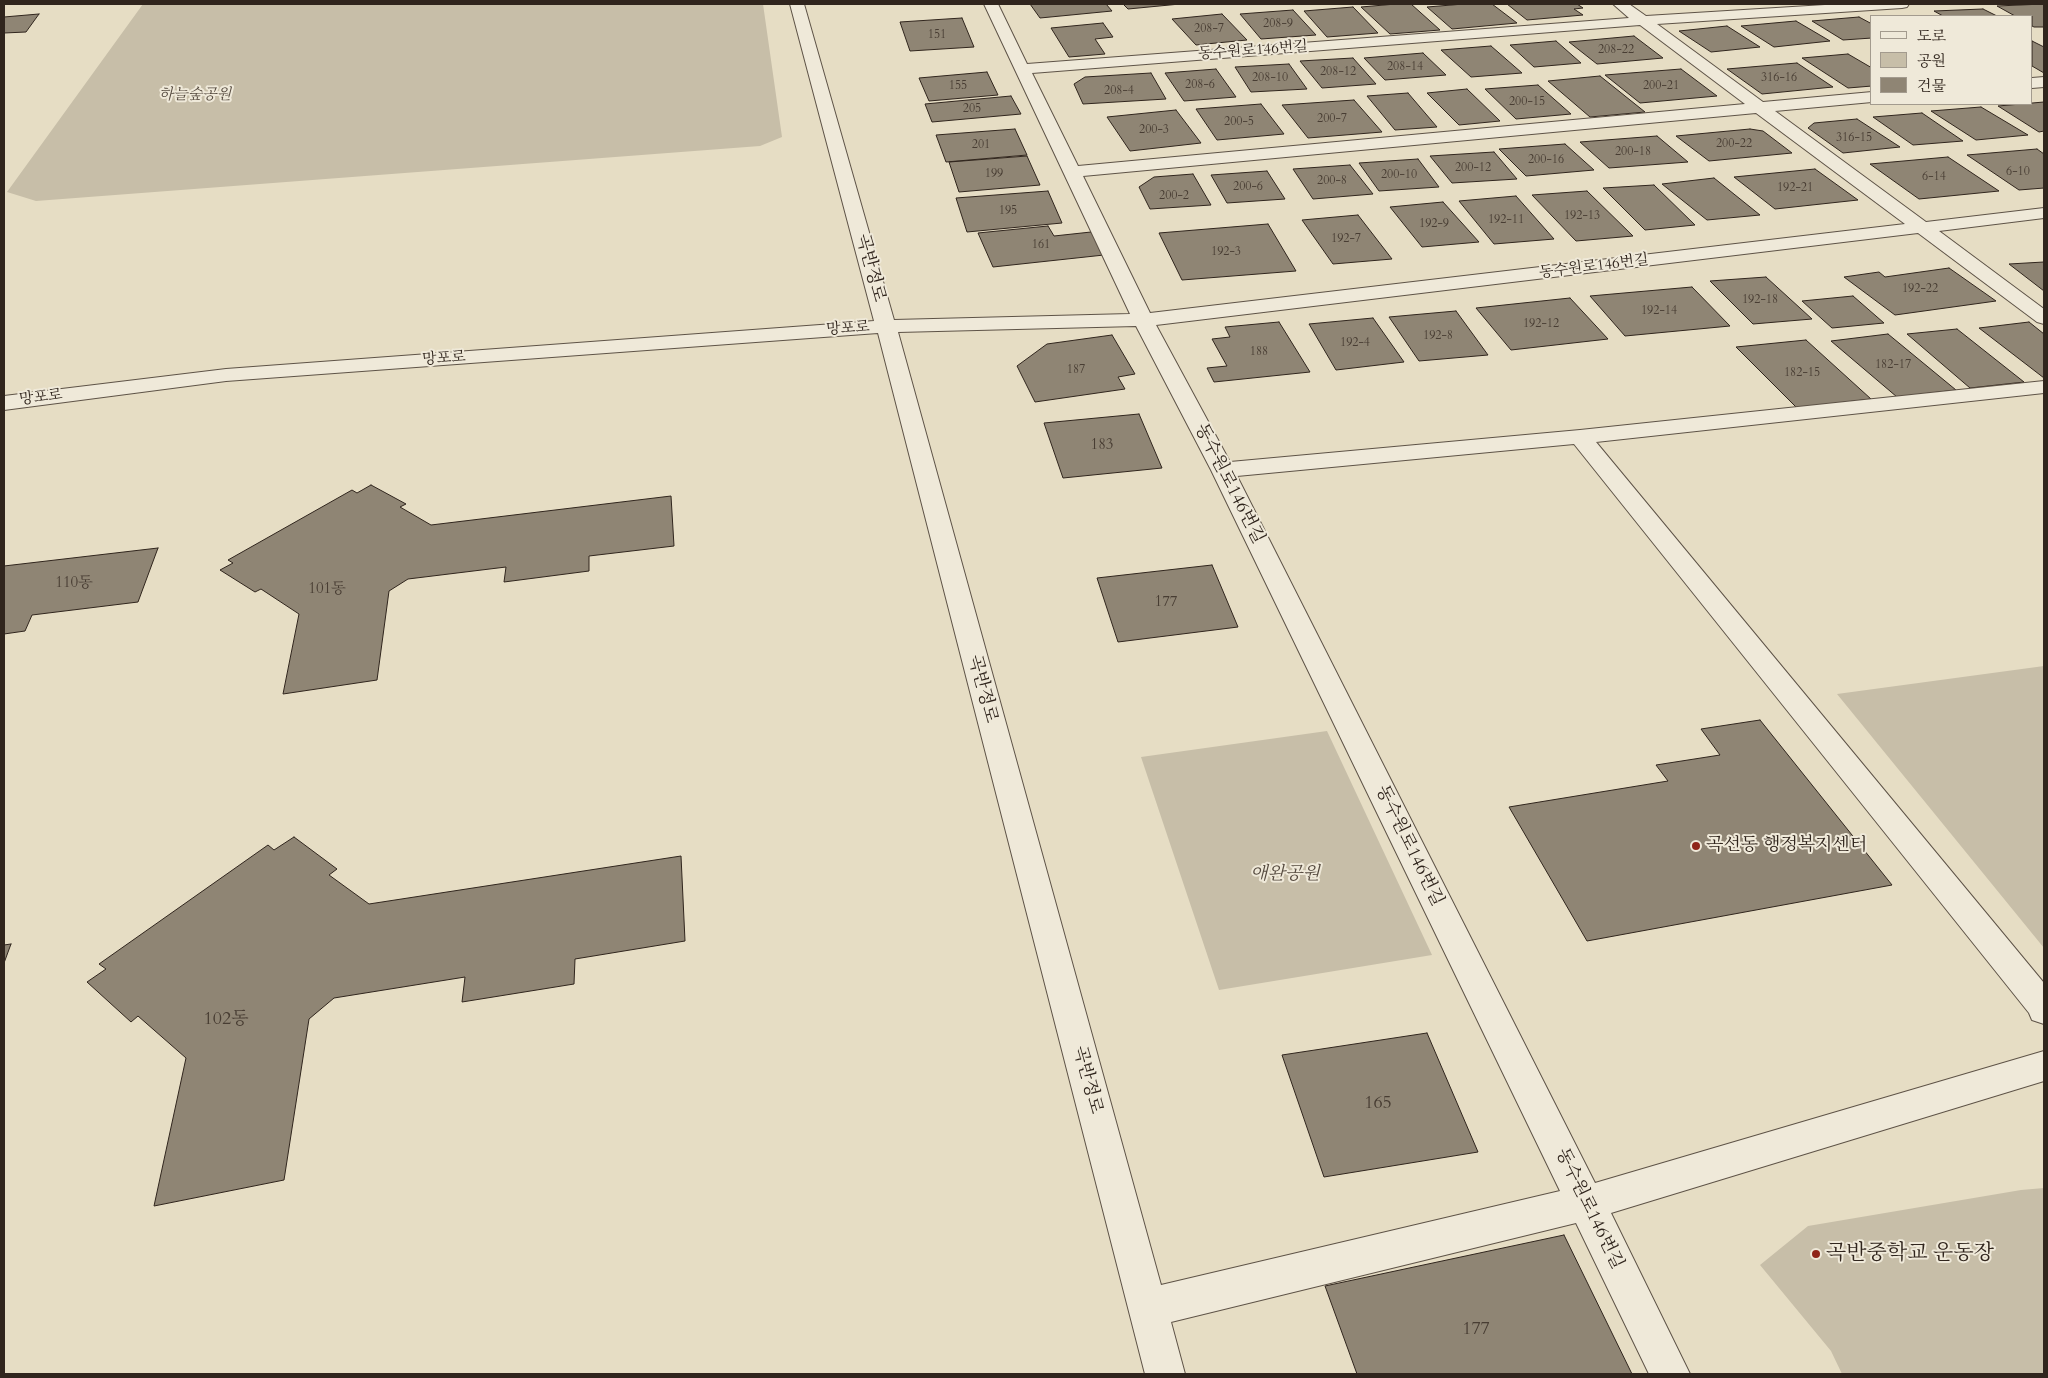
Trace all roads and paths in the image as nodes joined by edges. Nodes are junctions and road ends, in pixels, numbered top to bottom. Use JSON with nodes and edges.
{"nodes":[{"id":1,"x":797,"y":4,"type":"edge"},
{"id":2,"x":991,"y":4,"type":"edge"},
{"id":3,"x":1620,"y":4,"type":"edge"},
{"id":4,"x":1902,"y":4,"type":"edge"},
{"id":5,"x":1642,"y":22,"type":"junction"},
{"id":6,"x":1022,"y":69,"type":"junction"},
{"id":7,"x":1870,"y":97,"type":"edge"},
{"id":8,"x":1759,"y":108,"type":"junction"},
{"id":9,"x":1071,"y":172,"type":"junction"},
{"id":10,"x":2044,"y":213,"type":"edge"},
{"id":11,"x":1924,"y":228,"type":"junction"},
{"id":12,"x":2044,"y":318,"type":"edge"},
{"id":13,"x":1143,"y":320,"type":"junction"},
{"id":14,"x":886,"y":326,"type":"junction"},
{"id":15,"x":2044,"y":387,"type":"edge"},
{"id":16,"x":4,"y":403,"type":"edge"},
{"id":17,"x":1580,"y":437,"type":"junction"},
{"id":18,"x":1223,"y":470,"type":"junction"},
{"id":19,"x":2044,"y":1010,"type":"edge"},
{"id":20,"x":2044,"y":1066,"type":"edge"},
{"id":21,"x":1586,"y":1203,"type":"junction"},
{"id":22,"x":1148,"y":1308,"type":"junction"},
{"id":23,"x":1165,"y":1374,"type":"edge"},
{"id":24,"x":1670,"y":1374,"type":"edge"}],
"edges":[{"from":1,"to":14,"type":"street","name":"곡반정로"},
{"from":2,"to":6,"type":"street","name":"동수원로146번길"},
{"from":3,"to":5,"type":"street"},
{"from":4,"to":5,"type":"street","name":"동수원로146번길"},
{"from":5,"to":6,"type":"street","name":"동수원로146번길"},
{"from":5,"to":8,"type":"street"},
{"from":6,"to":9,"type":"street","name":"동수원로146번길"},
{"from":7,"to":8,"type":"street"},
{"from":8,"to":9,"type":"street"},
{"from":8,"to":11,"type":"street"},
{"from":9,"to":13,"type":"street","name":"동수원로146번길"},
{"from":10,"to":11,"type":"street","name":"동수원로146번길"},
{"from":11,"to":12,"type":"street"},
{"from":11,"to":13,"type":"street","name":"동수원로146번길"},
{"from":13,"to":14,"type":"street","name":"망포로"},
{"from":13,"to":18,"type":"street","name":"동수원로146번길"},
{"from":14,"to":16,"type":"street","name":"망포로"},
{"from":14,"to":22,"type":"street","name":"곡반정로"},
{"from":15,"to":17,"type":"street"},
{"from":17,"to":18,"type":"street"},
{"from":17,"to":19,"type":"street"},
{"from":18,"to":21,"type":"street","name":"동수원로146번길"},
{"from":20,"to":21,"type":"street"},
{"from":21,"to":22,"type":"street"},
{"from":21,"to":24,"type":"street","name":"동수원로146번길"},
{"from":22,"to":23,"type":"street","name":"곡반정로"}]}
